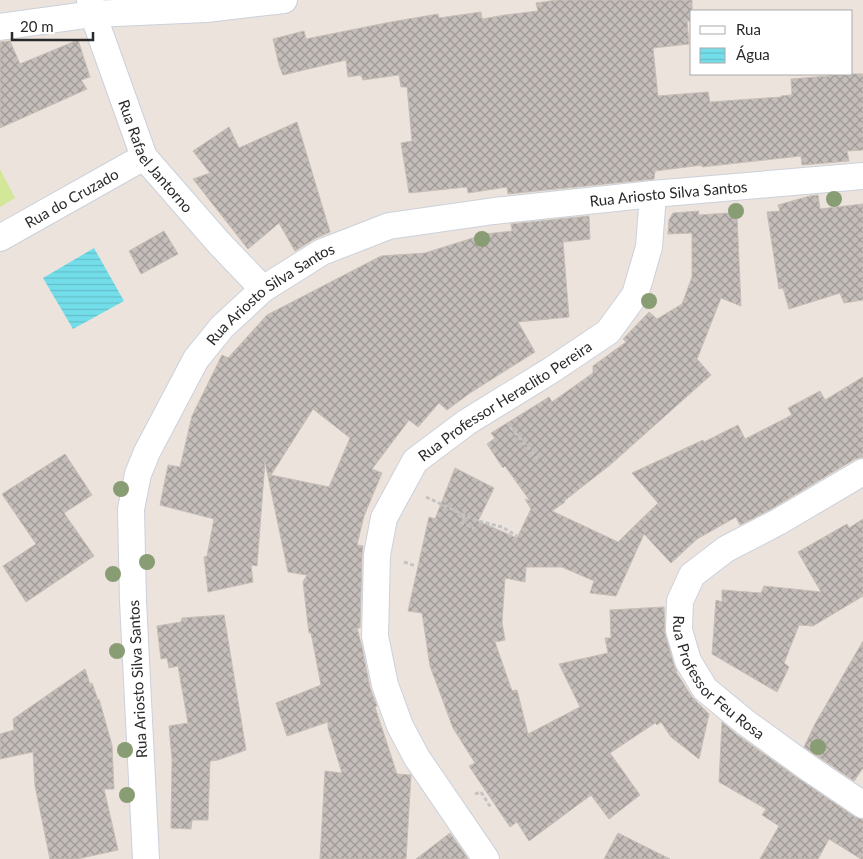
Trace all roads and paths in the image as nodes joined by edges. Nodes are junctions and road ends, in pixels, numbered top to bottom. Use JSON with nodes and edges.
{"nodes":[{"id":1,"x":284,"y":0,"type":"edge"},
{"id":2,"x":91,"y":7,"type":"edge"},
{"id":3,"x":0,"y":27,"type":"edge"},
{"id":4,"x":144,"y":157,"type":"junction"},
{"id":5,"x":863,"y":176,"type":"edge"},
{"id":6,"x":653,"y":194,"type":"junction"},
{"id":7,"x":0,"y":238,"type":"edge"},
{"id":8,"x":263,"y":289,"type":"junction"},
{"id":9,"x":506,"y":422,"type":"dead end"},
{"id":10,"x":538,"y":459,"type":"dead end"},
{"id":11,"x":863,"y":472,"type":"edge"},
{"id":12,"x":402,"y":484,"type":"junction"},
{"id":13,"x":464,"y":515,"type":"junction"},
{"id":14,"x":475,"y":529,"type":"dead end"},
{"id":15,"x":517,"y":536,"type":"dead end"},
{"id":16,"x":863,"y":805,"type":"edge"},
{"id":17,"x":146,"y":859,"type":"edge"},
{"id":18,"x":486,"y":859,"type":"edge"}],
"edges":[{"from":1,"to":2,"type":"street"},
{"from":2,"to":3,"type":"street"},
{"from":2,"to":4,"type":"street","name":"Rua Rafael Jantorno"},
{"from":4,"to":7,"type":"street","name":"Rua do Cruzado"},
{"from":4,"to":8,"type":"street","name":"Rua Rafael Jantorno"},
{"from":5,"to":6,"type":"street","name":"Rua Ariosto Silva Santos"},
{"from":6,"to":8,"type":"street","name":"Rua Ariosto Silva Santos"},
{"from":6,"to":12,"type":"street","name":"Rua Professor Heraclito Pereira"},
{"from":8,"to":17,"type":"street","name":"Rua Ariosto Silva Santos"},
{"from":9,"to":10,"type":"path"},
{"from":11,"to":16,"type":"street","name":"Rua Professor Feu Rosa"},
{"from":12,"to":13,"type":"path"},
{"from":12,"to":18,"type":"street","name":"Rua Professor Heraclito Pereira"},
{"from":13,"to":14,"type":"path"},
{"from":13,"to":15,"type":"path"}]}
